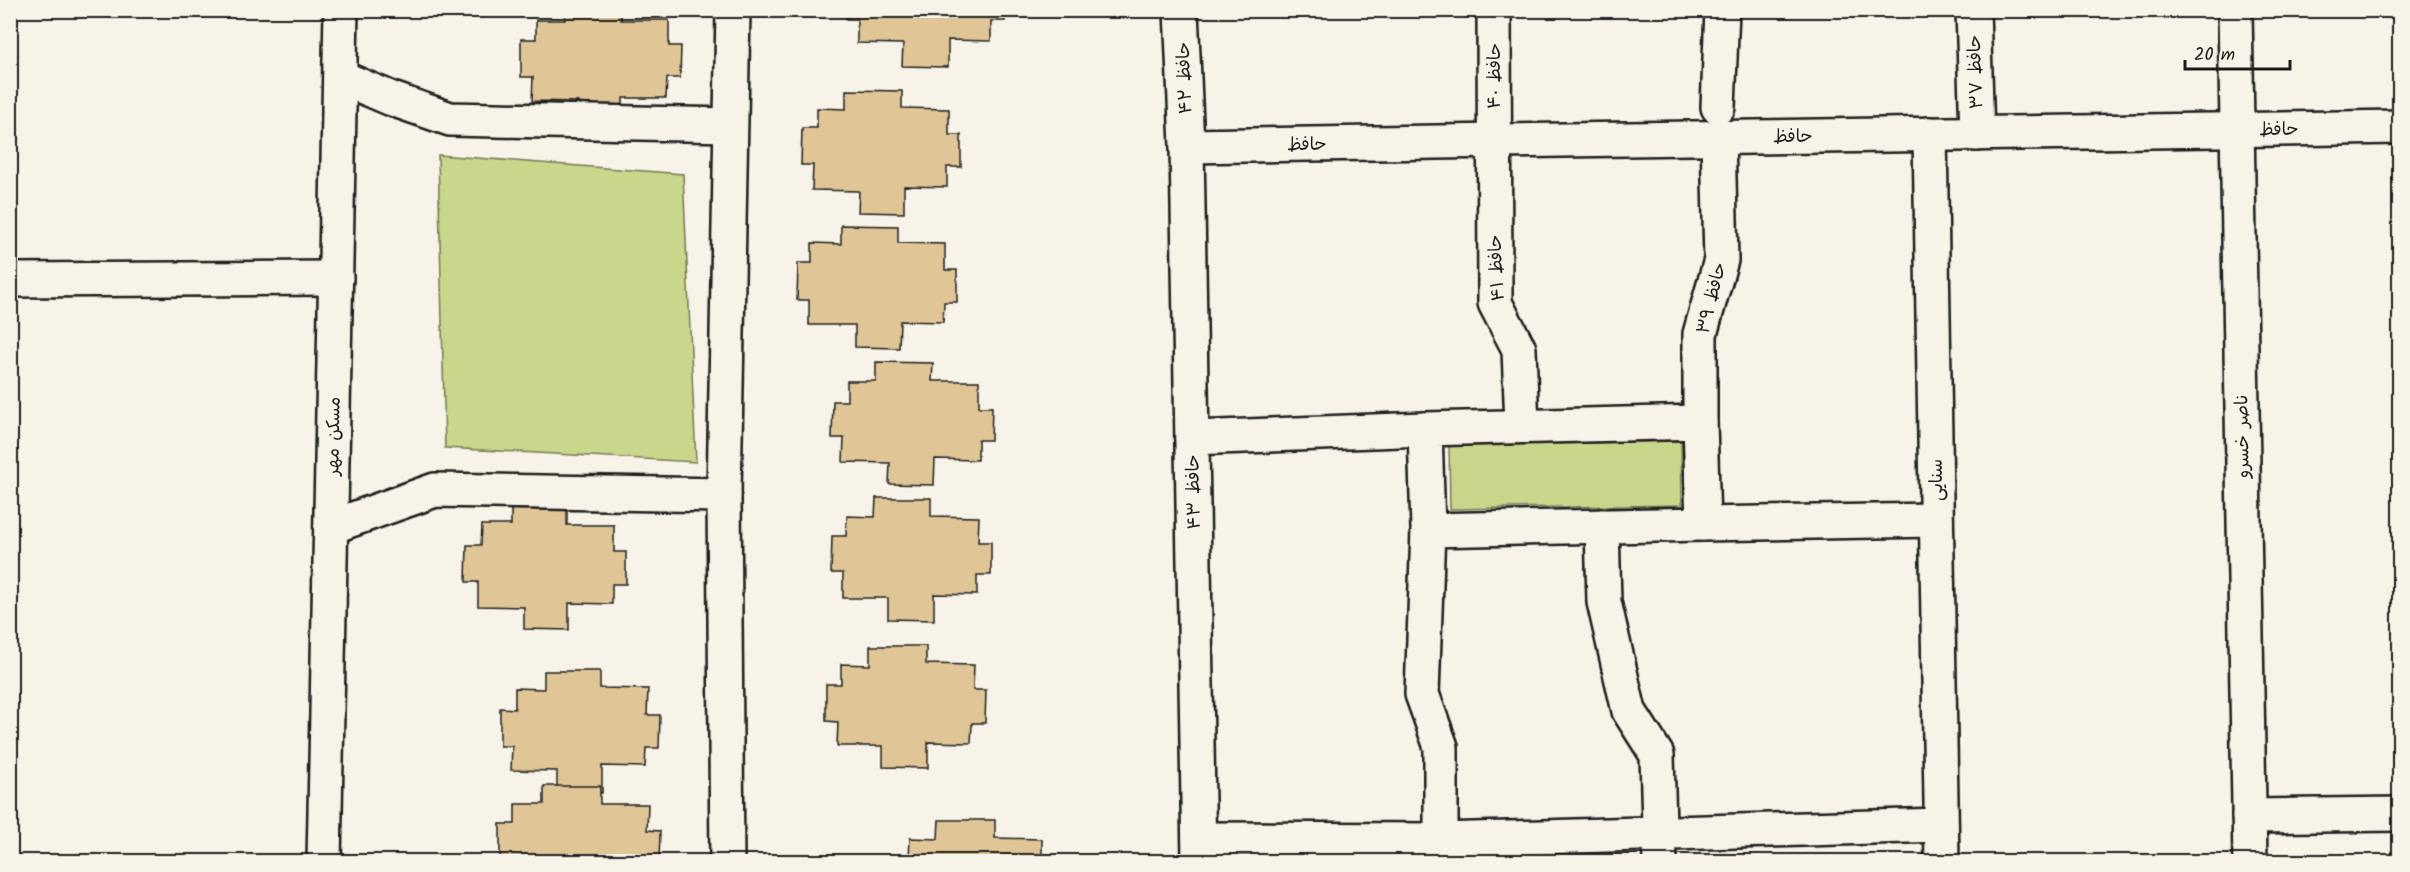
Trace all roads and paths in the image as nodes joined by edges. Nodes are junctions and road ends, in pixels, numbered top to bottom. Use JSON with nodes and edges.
{"nodes":[{"id":1,"x":341,"y":10,"type":"edge"},
{"id":2,"x":733,"y":10,"type":"edge"},
{"id":3,"x":1181,"y":10,"type":"edge"},
{"id":4,"x":1494,"y":10,"type":"edge"},
{"id":5,"x":1722,"y":10,"type":"edge"},
{"id":6,"x":1973,"y":10,"type":"edge"},
{"id":7,"x":2235,"y":10,"type":"edge"},
{"id":8,"x":340,"y":76,"type":"junction"},
{"id":9,"x":1718,"y":122,"type":"junction"},
{"id":10,"x":729,"y":125,"type":"junction"},
{"id":11,"x":2400,"y":127,"type":"edge"},
{"id":12,"x":2237,"y":129,"type":"junction"},
{"id":13,"x":1930,"y":134,"type":"junction"},
{"id":14,"x":1977,"y":134,"type":"junction"},
{"id":15,"x":1494,"y":141,"type":"junction"},
{"id":16,"x":1186,"y":146,"type":"junction"},
{"id":17,"x":336,"y":278,"type":"junction"},
{"id":18,"x":10,"y":280,"type":"edge"},
{"id":19,"x":1700,"y":422,"type":"junction"},
{"id":20,"x":1522,"y":426,"type":"junction"},
{"id":21,"x":1425,"y":429,"type":"junction"},
{"id":22,"x":1192,"y":438,"type":"junction"},
{"id":23,"x":724,"y":495,"type":"junction"},
{"id":24,"x":1936,"y":519,"type":"junction"},
{"id":25,"x":1703,"y":524,"type":"junction"},
{"id":26,"x":1602,"y":526,"type":"junction"},
{"id":27,"x":331,"y":527,"type":"junction"},
{"id":28,"x":1428,"y":530,"type":"junction"},
{"id":29,"x":2400,"y":814,"type":"edge"},
{"id":30,"x":2249,"y":816,"type":"junction"},
{"id":31,"x":1941,"y":825,"type":"junction"},
{"id":32,"x":1660,"y":848,"type":"edge"},
{"id":33,"x":1199,"y":850,"type":"edge"},
{"id":34,"x":1440,"y":851,"type":"edge"},
{"id":35,"x":324,"y":861,"type":"edge"},
{"id":36,"x":727,"y":861,"type":"edge"},
{"id":37,"x":1942,"y":861,"type":"edge"},
{"id":38,"x":2250,"y":861,"type":"edge"}],
"edges":[{"from":1,"to":8,"type":"street","name":"مسکن مهر"},
{"from":2,"to":10,"type":"street"},
{"from":3,"to":16,"type":"street","name":"حافظ ۴۲"},
{"from":4,"to":15,"type":"street","name":"حافظ ۴۰"},
{"from":5,"to":9,"type":"street","name":"حافظ ۳۹"},
{"from":6,"to":14,"type":"street","name":"حافظ ۳۷"},
{"from":7,"to":12,"type":"street","name":"ناصر خسرو"},
{"from":8,"to":10,"type":"street"},
{"from":8,"to":17,"type":"street","name":"مسکن مهر"},
{"from":9,"to":13,"type":"street","name":"حافظ"},
{"from":9,"to":15,"type":"street","name":"حافظ"},
{"from":9,"to":19,"type":"street","name":"حافظ ۳۹"},
{"from":10,"to":23,"type":"street"},
{"from":11,"to":12,"type":"street","name":"حافظ"},
{"from":12,"to":14,"type":"street","name":"حافظ"},
{"from":12,"to":30,"type":"street","name":"ناصر خسرو"},
{"from":13,"to":14,"type":"street","name":"حافظ"},
{"from":13,"to":24,"type":"street","name":"سنایی"},
{"from":15,"to":16,"type":"street","name":"حافظ"},
{"from":15,"to":20,"type":"street","name":"حافظ ۴۱"},
{"from":16,"to":22,"type":"street","name":"حافظ ۴۳"},
{"from":17,"to":18,"type":"street"},
{"from":17,"to":27,"type":"street","name":"مسکن مهر"},
{"from":19,"to":20,"type":"street"},
{"from":19,"to":25,"type":"street","name":"حافظ ۳۹"},
{"from":20,"to":21,"type":"street"},
{"from":21,"to":22,"type":"street"},
{"from":21,"to":28,"type":"street"},
{"from":22,"to":33,"type":"street","name":"حافظ ۴۳"},
{"from":23,"to":27,"type":"street"},
{"from":23,"to":36,"type":"street"},
{"from":24,"to":25,"type":"street"},
{"from":24,"to":31,"type":"street","name":"سنایی"},
{"from":25,"to":26,"type":"street"},
{"from":26,"to":28,"type":"street"},
{"from":26,"to":32,"type":"street"},
{"from":27,"to":35,"type":"street","name":"مسکن مهر"},
{"from":28,"to":34,"type":"street"},
{"from":29,"to":30,"type":"street"},
{"from":30,"to":38,"type":"street","name":"ناصر خسرو"},
{"from":31,"to":32,"type":"street"},
{"from":31,"to":37,"type":"street","name":"سنایی"},
{"from":32,"to":34,"type":"street"},
{"from":33,"to":34,"type":"street"}]}
